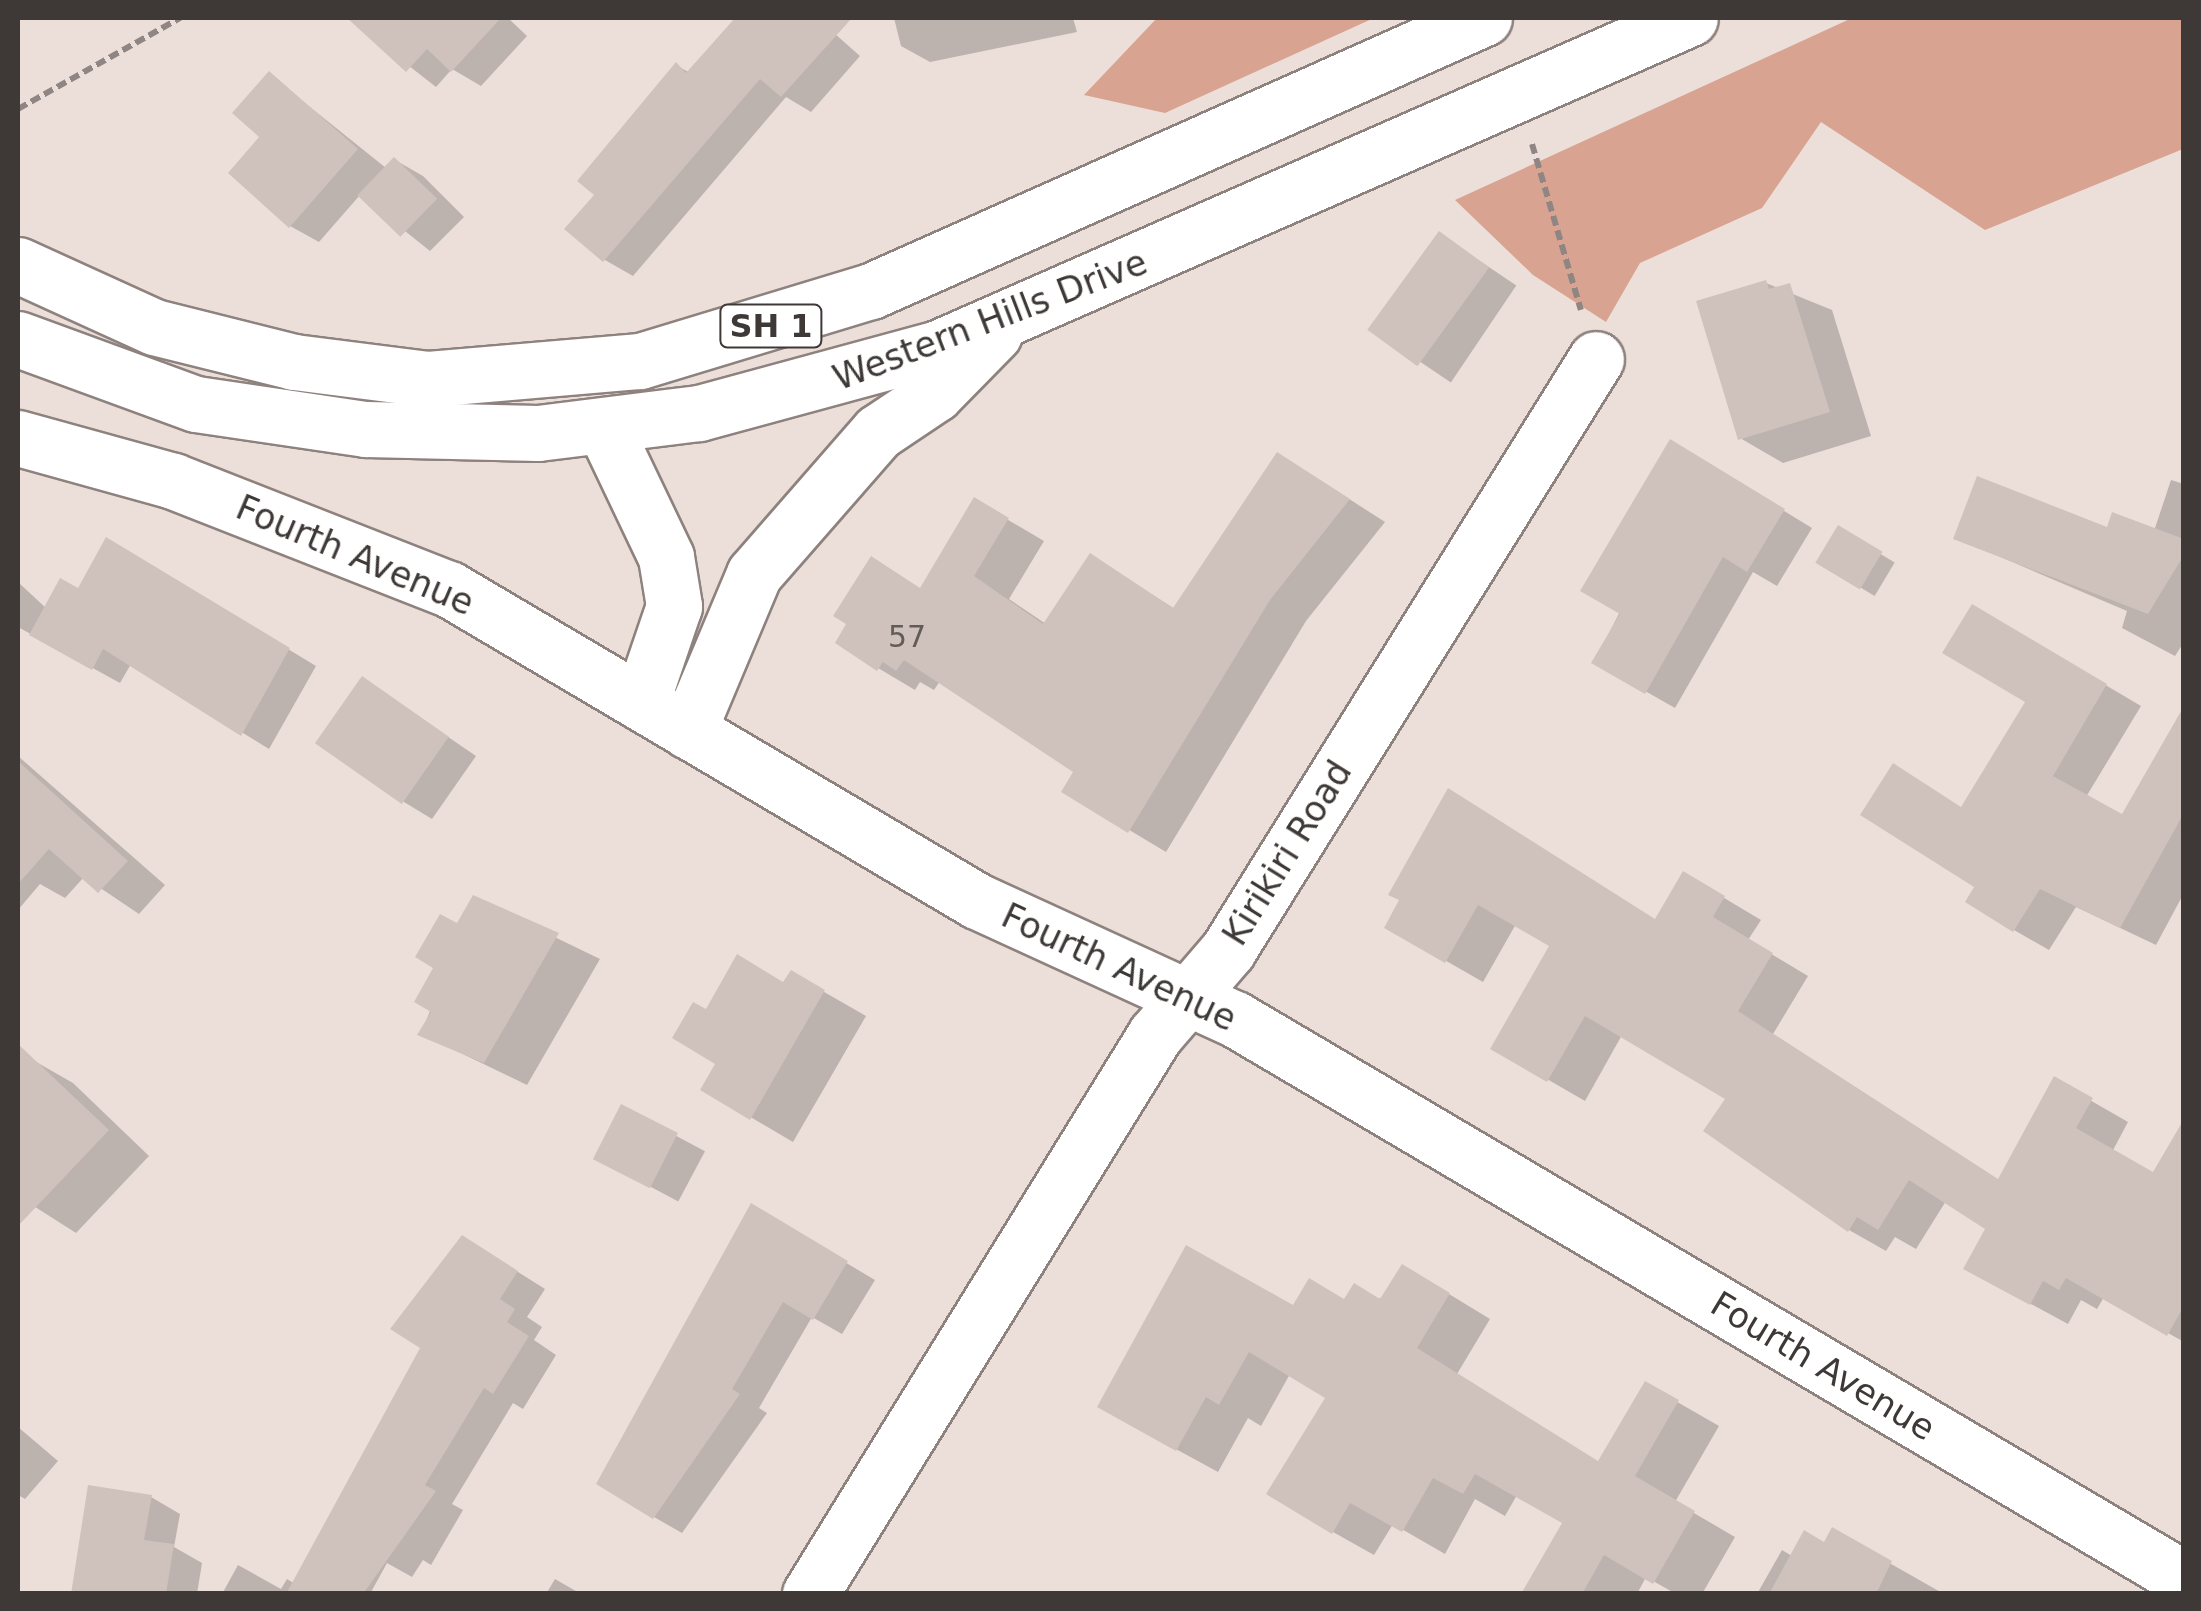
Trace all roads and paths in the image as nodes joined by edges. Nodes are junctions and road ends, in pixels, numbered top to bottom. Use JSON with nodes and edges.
{"nodes":[{"id":1,"x":180,"y":18,"type":"edge"},
{"id":2,"x":1484,"y":18,"type":"edge"},
{"id":3,"x":1690,"y":18,"type":"edge"},
{"id":4,"x":1518,"y":98,"type":"junction"},
{"id":5,"x":18,"y":109,"type":"edge"},
{"id":6,"x":18,"y":265,"type":"edge"},
{"id":7,"x":1010,"y":318,"type":"junction"},
{"id":8,"x":18,"y":339,"type":"edge"},
{"id":9,"x":1596,"y":359,"type":"joint"},
{"id":10,"x":605,"y":429,"type":"junction"},
{"id":11,"x":18,"y":438,"type":"edge"},
{"id":12,"x":641,"y":702,"type":"junction"},
{"id":13,"x":688,"y":731,"type":"junction"},
{"id":14,"x":1179,"y":1000,"type":"junction"},
{"id":15,"x":2184,"y":1579,"type":"edge"},
{"id":16,"x":810,"y":1594,"type":"edge"}],
"edges":[{"from":1,"to":5,"type":"path"},
{"from":2,"to":6,"type":"main road","name":"Western Hills Drive","number":"SH 1"},
{"from":3,"to":4,"type":"main road","name":"Western Hills Drive","number":"SH 1"},
{"from":4,"to":7,"type":"main road","name":"Western Hills Drive","number":"SH 1"},
{"from":4,"to":9,"type":"path"},
{"from":7,"to":10,"type":"main road","name":"Western Hills Drive","number":"SH 1"},
{"from":7,"to":13,"type":"main road"},
{"from":8,"to":10,"type":"main road","name":"Western Hills Drive","number":"SH 1"},
{"from":9,"to":14,"type":"main road","name":"Kirikiri Road"},
{"from":10,"to":12,"type":"main road"},
{"from":11,"to":12,"type":"main road","name":"Fourth Avenue"},
{"from":12,"to":13,"type":"main road","name":"Fourth Avenue"},
{"from":13,"to":14,"type":"main road","name":"Fourth Avenue"},
{"from":14,"to":15,"type":"main road","name":"Fourth Avenue"},
{"from":14,"to":16,"type":"main road","name":"Kirikiri Road"}]}
